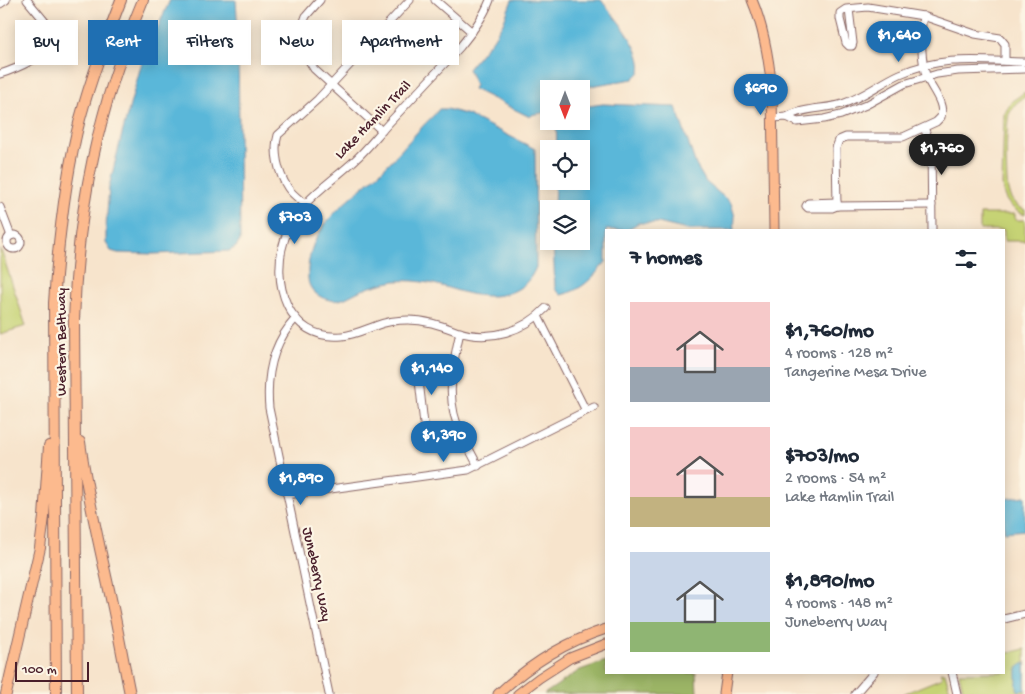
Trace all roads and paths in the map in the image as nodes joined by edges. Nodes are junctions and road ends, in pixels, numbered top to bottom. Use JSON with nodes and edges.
{"nodes":[{"id":1,"x":6,"y":0,"type":"edge"},
{"id":2,"x":27,"y":0,"type":"edge"},
{"id":3,"x":121,"y":0,"type":"edge"},
{"id":4,"x":143,"y":0,"type":"edge"},
{"id":5,"x":320,"y":0,"type":"edge"},
{"id":6,"x":410,"y":0,"type":"edge"},
{"id":7,"x":435,"y":0,"type":"edge"},
{"id":8,"x":490,"y":0,"type":"edge"},
{"id":9,"x":752,"y":0,"type":"edge"},
{"id":10,"x":0,"y":4,"type":"edge"},
{"id":11,"x":849,"y":9,"type":"junction"},
{"id":12,"x":923,"y":16,"type":"junction"},
{"id":13,"x":472,"y":32,"type":"junction"},
{"id":14,"x":1005,"y":62,"type":"junction"},
{"id":15,"x":1025,"y":62,"type":"edge"},
{"id":16,"x":924,"y":65,"type":"junction"},
{"id":17,"x":1025,"y":69,"type":"edge"},
{"id":18,"x":0,"y":74,"type":"edge"},
{"id":19,"x":926,"y":77,"type":"junction"},
{"id":20,"x":331,"y":85,"type":"junction"},
{"id":21,"x":787,"y":117,"type":"junction"},
{"id":22,"x":773,"y":118,"type":"junction"},
{"id":23,"x":924,"y":128,"type":"junction"},
{"id":24,"x":382,"y":131,"type":"junction"},
{"id":25,"x":305,"y":204,"type":"junction"},
{"id":26,"x":932,"y":205,"type":"junction"},
{"id":27,"x":0,"y":207,"type":"edge"},
{"id":28,"x":774,"y":229,"type":"edge"},
{"id":29,"x":932,"y":229,"type":"edge"},
{"id":30,"x":11,"y":236,"type":"junction"},
{"id":31,"x":3,"y":244,"type":"edge"},
{"id":32,"x":546,"y":308,"type":"dead end"},
{"id":33,"x":538,"y":316,"type":"junction"},
{"id":34,"x":296,"y":318,"type":"junction"},
{"id":35,"x":460,"y":332,"type":"junction"},
{"id":36,"x":74,"y":371,"type":"junction"},
{"id":37,"x":418,"y":372,"type":"dead end"},
{"id":38,"x":54,"y":398,"type":"junction"},
{"id":39,"x":594,"y":407,"type":"dead end"},
{"id":40,"x":586,"y":411,"type":"junction"},
{"id":41,"x":424,"y":424,"type":"dead end"},
{"id":42,"x":478,"y":466,"type":"junction"},
{"id":43,"x":287,"y":495,"type":"junction"},
{"id":44,"x":1025,"y":614,"type":"edge"},
{"id":45,"x":1005,"y":618,"type":"edge"},
{"id":46,"x":605,"y":629,"type":"edge"},
{"id":47,"x":605,"y":644,"type":"edge"},
{"id":48,"x":727,"y":674,"type":"edge"},
{"id":49,"x":872,"y":674,"type":"edge"},
{"id":50,"x":952,"y":674,"type":"edge"},
{"id":51,"x":6,"y":694,"type":"edge"},
{"id":52,"x":56,"y":694,"type":"edge"},
{"id":53,"x":77,"y":694,"type":"edge"},
{"id":54,"x":130,"y":694,"type":"edge"},
{"id":55,"x":329,"y":694,"type":"edge"},
{"id":56,"x":498,"y":694,"type":"edge"},
{"id":57,"x":518,"y":694,"type":"edge"},
{"id":58,"x":724,"y":694,"type":"edge"},
{"id":59,"x":855,"y":694,"type":"edge"},
{"id":60,"x":957,"y":694,"type":"edge"}],
"edges":[{"from":1,"to":10,"type":"street"},
{"from":2,"to":18,"type":"street"},
{"from":3,"to":38,"type":"highway","name":"Western Beltway"},
{"from":4,"to":36,"type":"highway","name":"Western Beltway"},
{"from":5,"to":20,"type":"street"},
{"from":6,"to":20,"type":"street"},
{"from":7,"to":13,"type":"street"},
{"from":8,"to":13,"type":"street","name":"Lake Hamlin Trail"},
{"from":9,"to":22,"type":"main road"},
{"from":11,"to":11,"type":"street"},
{"from":11,"to":12,"type":"street"},
{"from":12,"to":14,"type":"street"},
{"from":12,"to":16,"type":"street"},
{"from":13,"to":24,"type":"street","name":"Lake Hamlin Trail"},
{"from":14,"to":15,"type":"street"},
{"from":14,"to":16,"type":"street"},
{"from":16,"to":19,"type":"street"},
{"from":16,"to":21,"type":"street"},
{"from":17,"to":19,"type":"street"},
{"from":19,"to":21,"type":"street"},
{"from":19,"to":23,"type":"street"},
{"from":20,"to":24,"type":"street"},
{"from":20,"to":25,"type":"street"},
{"from":21,"to":22,"type":"street"},
{"from":22,"to":28,"type":"main road"},
{"from":23,"to":26,"type":"street"},
{"from":23,"to":26,"type":"street"},
{"from":24,"to":25,"type":"street","name":"Lake Hamlin Trail"},
{"from":25,"to":34,"type":"street","name":"Lake Hamlin Trail"},
{"from":26,"to":29,"type":"street"},
{"from":27,"to":30,"type":"street"},
{"from":30,"to":31,"type":"street"},
{"from":30,"to":31,"type":"street"},
{"from":32,"to":33,"type":"street","name":"Lake Hamlin Trail"},
{"from":33,"to":35,"type":"street","name":"Lake Hamlin Trail"},
{"from":33,"to":40,"type":"street"},
{"from":34,"to":35,"type":"street","name":"Lake Hamlin Trail"},
{"from":34,"to":43,"type":"street","name":"Juneberry Way"},
{"from":35,"to":42,"type":"street"},
{"from":36,"to":53,"type":"highway","name":"Western Beltway"},
{"from":36,"to":54,"type":"highway"},
{"from":37,"to":41,"type":"street"},
{"from":38,"to":51,"type":"highway"},
{"from":38,"to":52,"type":"highway","name":"Western Beltway"},
{"from":39,"to":40,"type":"street"},
{"from":40,"to":42,"type":"street"},
{"from":42,"to":43,"type":"street"},
{"from":43,"to":55,"type":"street","name":"Juneberry Way"},
{"from":44,"to":45,"type":"street"},
{"from":46,"to":56,"type":"main road"},
{"from":47,"to":57,"type":"main road"},
{"from":48,"to":58,"type":"main road"},
{"from":49,"to":59,"type":"street"},
{"from":50,"to":60,"type":"street"}]}
